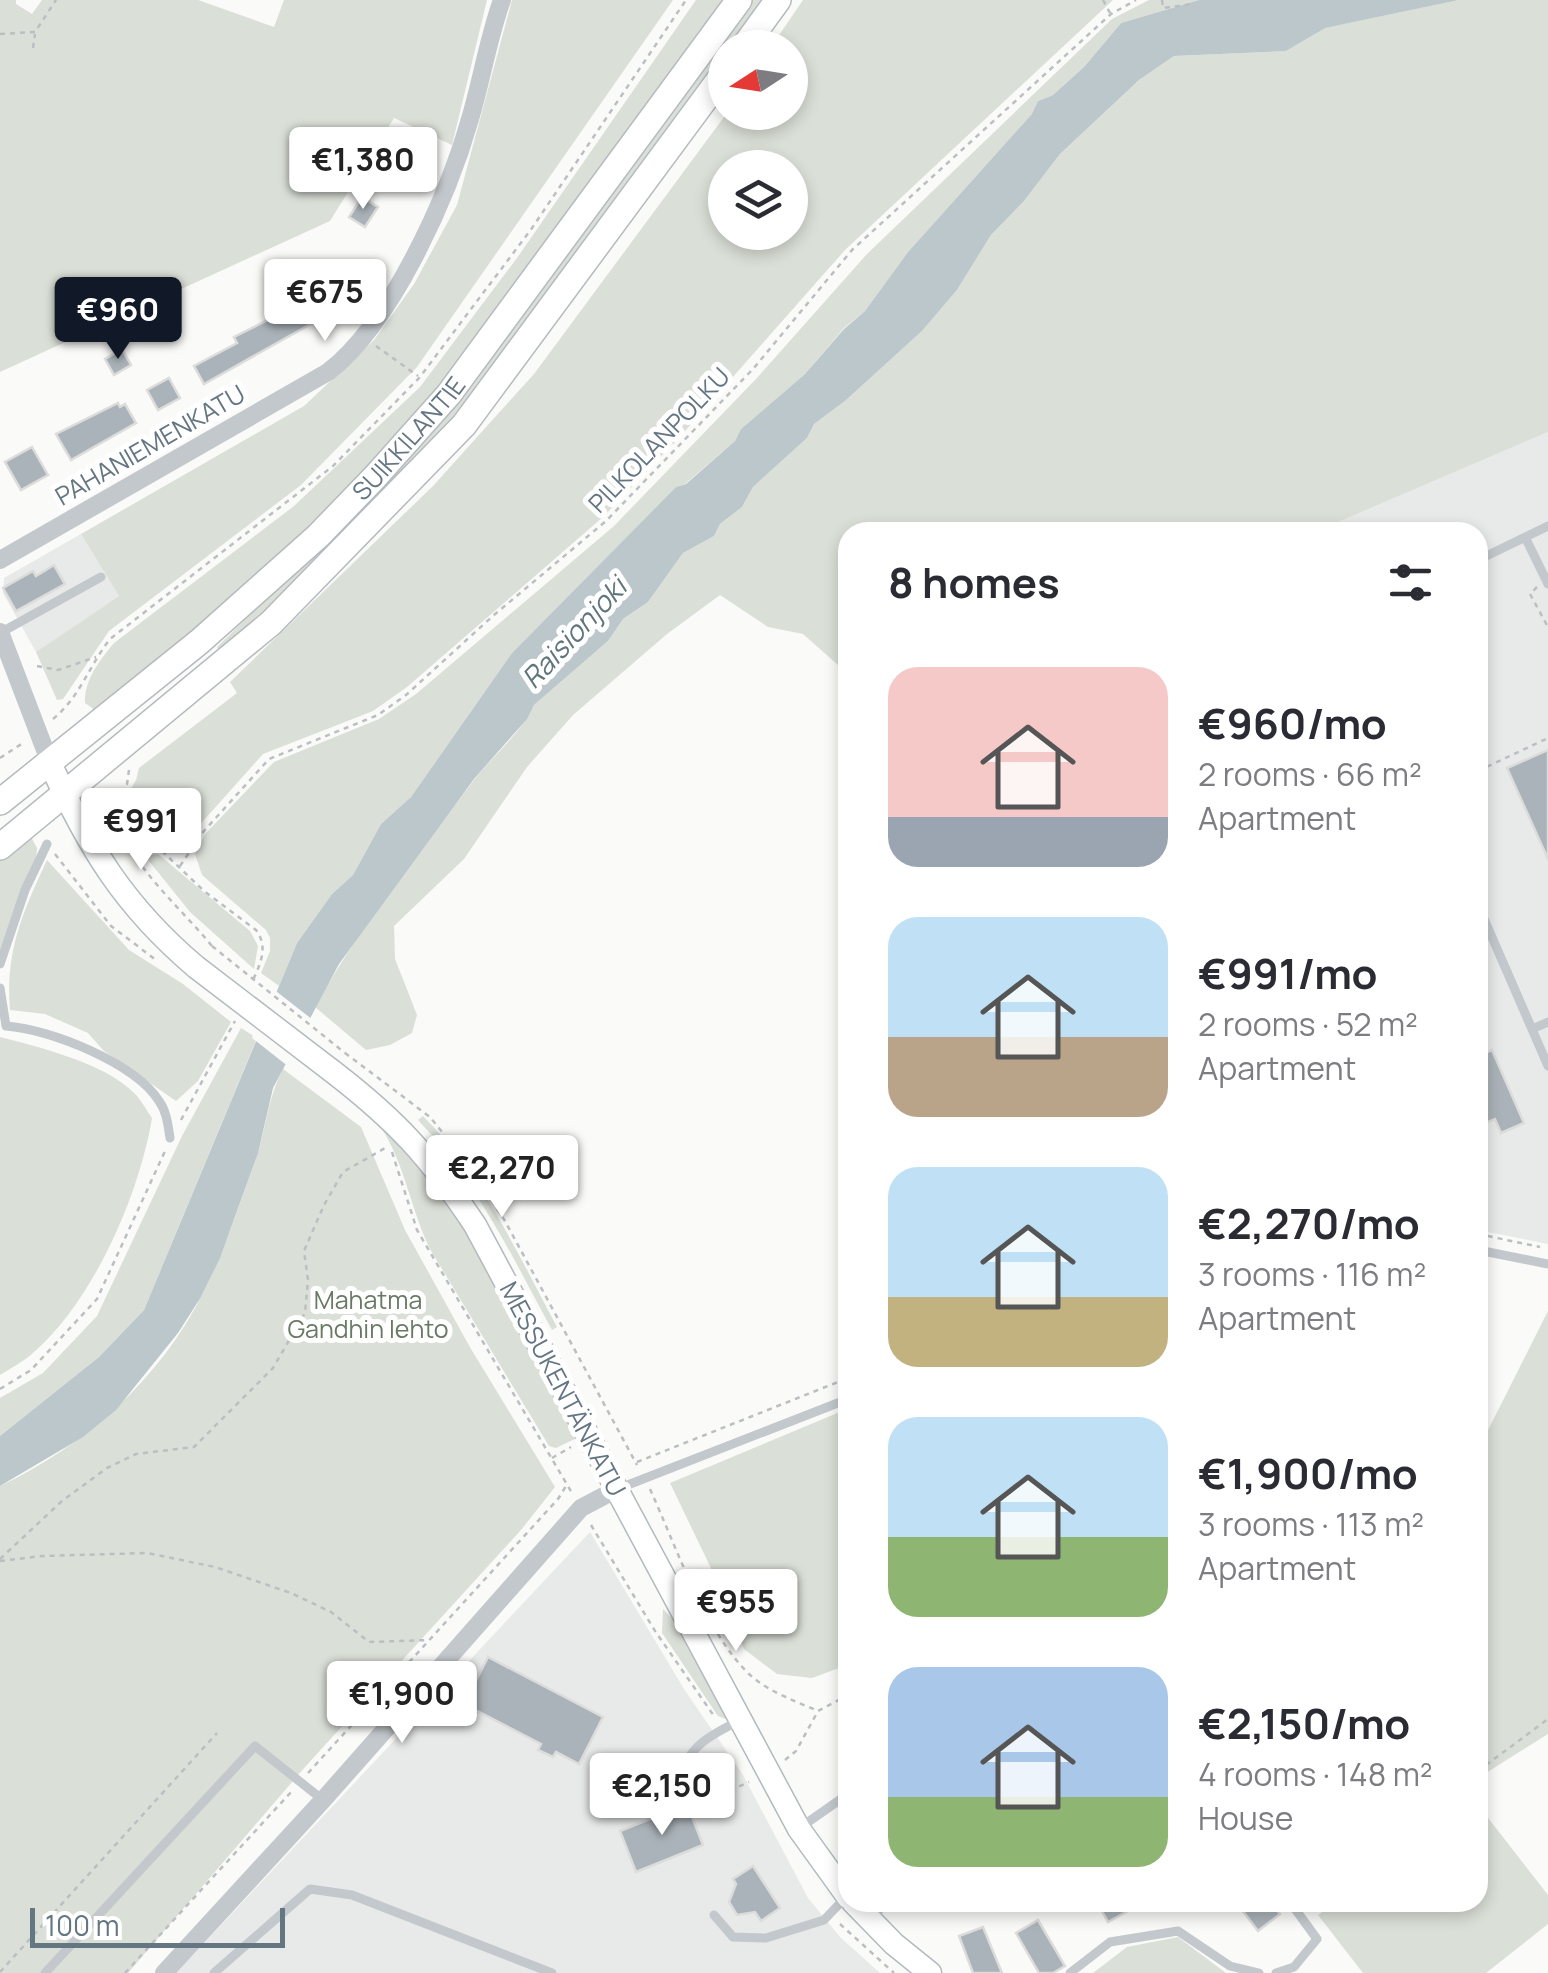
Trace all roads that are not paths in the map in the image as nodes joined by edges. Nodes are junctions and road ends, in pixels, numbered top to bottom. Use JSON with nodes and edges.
{"nodes":[{"id":1,"x":502,"y":0,"type":"edge"},
{"id":2,"x":739,"y":0,"type":"edge"},
{"id":3,"x":778,"y":0,"type":"edge"},
{"id":4,"x":756,"y":30,"type":"edge"},
{"id":5,"x":708,"y":95,"type":"edge"},
{"id":6,"x":1548,"y":526,"type":"edge"},
{"id":7,"x":1525,"y":537,"type":"junction"},
{"id":8,"x":1488,"y":555,"type":"edge"},
{"id":9,"x":0,"y":560,"type":"edge"},
{"id":10,"x":101,"y":577,"type":"dead end"},
{"id":11,"x":1547,"y":581,"type":"edge"},
{"id":12,"x":0,"y":633,"type":"edge"},
{"id":13,"x":50,"y":763,"type":"junction"},
{"id":14,"x":65,"y":796,"type":"junction"},
{"id":15,"x":0,"y":802,"type":"edge"},
{"id":16,"x":47,"y":844,"type":"road end"},
{"id":17,"x":0,"y":847,"type":"edge"},
{"id":18,"x":1488,"y":928,"type":"edge"},
{"id":19,"x":0,"y":964,"type":"edge"},
{"id":20,"x":0,"y":988,"type":"edge"},
{"id":21,"x":1548,"y":1022,"type":"edge"},
{"id":22,"x":1532,"y":1029,"type":"junction"},
{"id":23,"x":1548,"y":1066,"type":"edge"},
{"id":24,"x":170,"y":1138,"type":"dead end"},
{"id":25,"x":1488,"y":1252,"type":"edge"},
{"id":26,"x":1548,"y":1264,"type":"edge"},
{"id":27,"x":838,"y":1403,"type":"edge"},
{"id":28,"x":617,"y":1490,"type":"junction"},
{"id":29,"x":732,"y":1725,"type":"junction"},
{"id":30,"x":323,"y":1800,"type":"junction"},
{"id":31,"x":838,"y":1801,"type":"edge"},
{"id":32,"x":639,"y":1802,"type":"dead end"},
{"id":33,"x":799,"y":1829,"type":"junction"},
{"id":34,"x":838,"y":1895,"type":"edge"},
{"id":35,"x":838,"y":1906,"type":"edge"},
{"id":36,"x":862,"y":1912,"type":"edge"},
{"id":37,"x":1297,"y":1912,"type":"edge"},
{"id":38,"x":714,"y":1914,"type":"dead end"},
{"id":39,"x":45,"y":1973,"type":"edge"},
{"id":40,"x":164,"y":1973,"type":"edge"},
{"id":41,"x":214,"y":1973,"type":"edge"},
{"id":42,"x":552,"y":1973,"type":"edge"},
{"id":43,"x":930,"y":1973,"type":"edge"},
{"id":44,"x":1070,"y":1973,"type":"edge"},
{"id":45,"x":1259,"y":1973,"type":"edge"},
{"id":46,"x":1276,"y":1973,"type":"edge"}],
"edges":[{"from":1,"to":9,"type":"street","name":"PAHANIEMENKATU"},
{"from":2,"to":13,"type":"main road","name":"SUIKKILANTIE"},
{"from":3,"to":4,"type":"main road"},
{"from":5,"to":14,"type":"main road","name":"SUIKKILANTIE"},
{"from":6,"to":7,"type":"lane"},
{"from":7,"to":8,"type":"lane"},
{"from":7,"to":11,"type":"lane"},
{"from":10,"to":12,"type":"lane"},
{"from":12,"to":13,"type":"street"},
{"from":13,"to":14,"type":"street","name":"MESSUKENTÄNKATU"},
{"from":13,"to":15,"type":"main road","name":"SUIKKILANTIE"},
{"from":14,"to":17,"type":"main road","name":"SUIKKILANTIE"},
{"from":14,"to":28,"type":"street","name":"MESSUKENTÄNKATU","bridge":true},
{"from":16,"to":19,"type":"lane"},
{"from":18,"to":22,"type":"lane"},
{"from":20,"to":24,"type":"lane"},
{"from":21,"to":22,"type":"lane"},
{"from":22,"to":23,"type":"lane"},
{"from":25,"to":26,"type":"lane"},
{"from":27,"to":28,"type":"lane"},
{"from":28,"to":29,"type":"street","name":"MESSUKENTÄNKATU"},
{"from":28,"to":30,"type":"street"},
{"from":29,"to":32,"type":"lane"},
{"from":29,"to":33,"type":"street","name":"MESSUKENTÄNKATU"},
{"from":30,"to":39,"type":"lane"},
{"from":30,"to":40,"type":"street"},
{"from":31,"to":33,"type":"lane"},
{"from":33,"to":34,"type":"street","name":"MESSUKENTÄNKATU"},
{"from":35,"to":38,"type":"lane"},
{"from":36,"to":43,"type":"street"},
{"from":37,"to":46,"type":"lane"},
{"from":41,"to":42,"type":"lane"},
{"from":44,"to":45,"type":"lane"}]}
